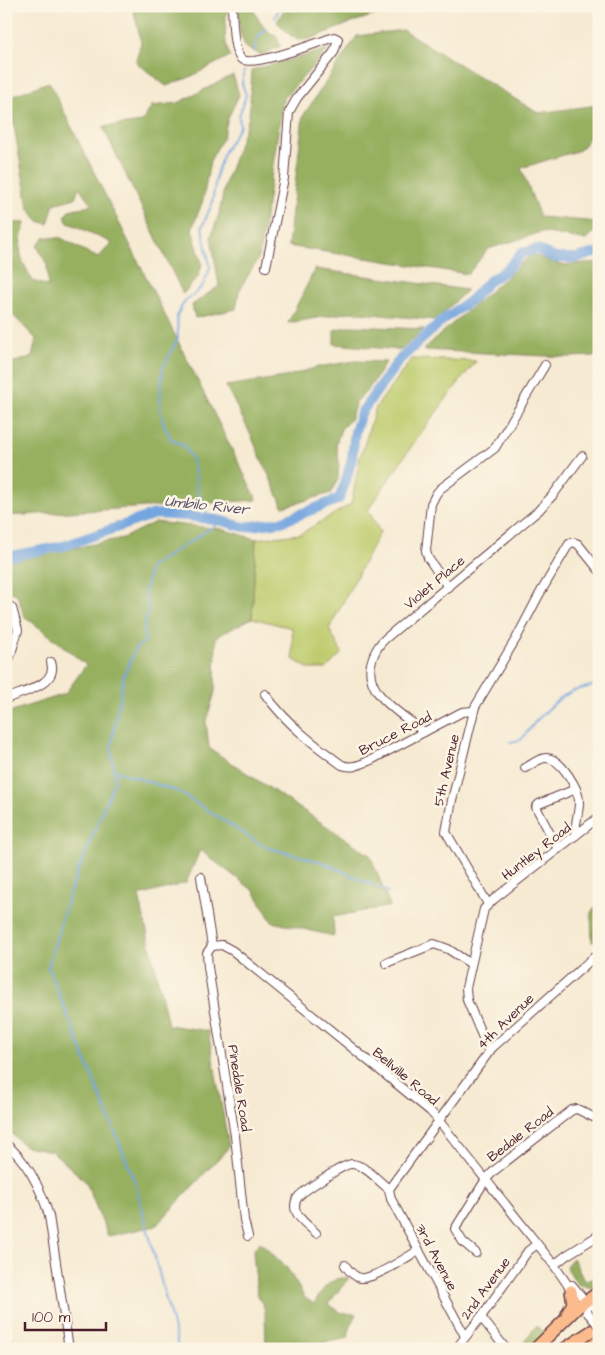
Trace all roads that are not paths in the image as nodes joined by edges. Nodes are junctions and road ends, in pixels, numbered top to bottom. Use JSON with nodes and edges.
{"nodes":[{"id":1,"x":232,"y":6,"type":"edge"},
{"id":2,"x":266,"y":267,"type":"dead end"},
{"id":3,"x":546,"y":365,"type":"dead end"},
{"id":4,"x":582,"y":456,"type":"dead end"},
{"id":5,"x":599,"y":570,"type":"edge"},
{"id":6,"x":448,"y":587,"type":"junction"},
{"id":7,"x":6,"y":603,"type":"edge"},
{"id":8,"x":51,"y":662,"type":"dead end"},
{"id":9,"x":6,"y":670,"type":"edge"},
{"id":10,"x":265,"y":694,"type":"dead end"},
{"id":11,"x":6,"y":699,"type":"edge"},
{"id":12,"x":473,"y":711,"type":"junction"},
{"id":13,"x":424,"y":732,"type":"junction"},
{"id":14,"x":525,"y":768,"type":"dead end"},
{"id":15,"x":576,"y":789,"type":"junction"},
{"id":16,"x":599,"y":817,"type":"edge"},
{"id":17,"x":576,"y":835,"type":"junction"},
{"id":18,"x":558,"y":849,"type":"junction"},
{"id":19,"x":201,"y":877,"type":"dead end"},
{"id":20,"x":488,"y":904,"type":"junction"},
{"id":21,"x":212,"y":946,"type":"junction"},
{"id":22,"x":599,"y":956,"type":"edge"},
{"id":23,"x":386,"y":963,"type":"dead end"},
{"id":24,"x":471,"y":964,"type":"junction"},
{"id":25,"x":489,"y":1052,"type":"junction"},
{"id":26,"x":599,"y":1115,"type":"edge"},
{"id":27,"x":439,"y":1121,"type":"junction"},
{"id":28,"x":6,"y":1144,"type":"edge"},
{"id":29,"x":486,"y":1179,"type":"junction"},
{"id":30,"x":390,"y":1190,"type":"junction"},
{"id":31,"x":316,"y":1233,"type":"dead end"},
{"id":32,"x":248,"y":1236,"type":"dead end"},
{"id":33,"x":599,"y":1236,"type":"edge"},
{"id":34,"x":537,"y":1244,"type":"junction"},
{"id":35,"x":419,"y":1250,"type":"junction"},
{"id":36,"x":476,"y":1253,"type":"dead end"},
{"id":37,"x":345,"y":1265,"type":"dead end"},
{"id":38,"x":554,"y":1265,"type":"junction"},
{"id":39,"x":574,"y":1290,"type":"junction"},
{"id":40,"x":599,"y":1292,"type":"edge"},
{"id":41,"x":586,"y":1306,"type":"junction"},
{"id":42,"x":481,"y":1317,"type":"junction"},
{"id":43,"x":599,"y":1318,"type":"edge"},
{"id":44,"x":562,"y":1321,"type":"junction"},
{"id":45,"x":599,"y":1326,"type":"edge"},
{"id":46,"x":465,"y":1336,"type":"junction"},
{"id":47,"x":6,"y":1337,"type":"edge"},
{"id":48,"x":599,"y":1341,"type":"edge"},
{"id":49,"x":9,"y":1349,"type":"edge"},
{"id":50,"x":69,"y":1349,"type":"edge"},
{"id":51,"x":456,"y":1349,"type":"edge"},
{"id":52,"x":506,"y":1349,"type":"edge"},
{"id":53,"x":535,"y":1349,"type":"edge"},
{"id":54,"x":564,"y":1349,"type":"edge"},
{"id":55,"x":587,"y":1349,"type":"edge"}],
"edges":[{"from":1,"to":2,"type":"street"},
{"from":3,"to":6,"type":"street"},
{"from":4,"to":6,"type":"street","name":"Violet Place"},
{"from":5,"to":12,"type":"street","name":"5th Avenue"},
{"from":6,"to":13,"type":"street","name":"Violet Place"},
{"from":7,"to":9,"type":"street"},
{"from":8,"to":11,"type":"street"},
{"from":10,"to":13,"type":"street","name":"Bruce Road"},
{"from":12,"to":13,"type":"street","name":"Bruce Road"},
{"from":12,"to":20,"type":"street","name":"5th Avenue"},
{"from":14,"to":15,"type":"street"},
{"from":15,"to":17,"type":"street"},
{"from":15,"to":18,"type":"street"},
{"from":16,"to":17,"type":"street","name":"Huntley Road"},
{"from":17,"to":18,"type":"street","name":"Huntley Road"},
{"from":18,"to":20,"type":"street","name":"Huntley Road"},
{"from":19,"to":21,"type":"street","name":"Pinedale Road"},
{"from":20,"to":24,"type":"street"},
{"from":21,"to":27,"type":"street","name":"Bellville Road"},
{"from":21,"to":32,"type":"street","name":"Pinedale Road"},
{"from":22,"to":25,"type":"street","name":"4th Avenue"},
{"from":23,"to":24,"type":"street"},
{"from":24,"to":25,"type":"street"},
{"from":25,"to":27,"type":"street","name":"4th Avenue"},
{"from":26,"to":29,"type":"street","name":"Bedale Road"},
{"from":27,"to":29,"type":"street","name":"Bellville Road"},
{"from":27,"to":30,"type":"street","name":"4th Avenue"},
{"from":28,"to":50,"type":"street"},
{"from":29,"to":34,"type":"street","name":"Bellville Road"},
{"from":29,"to":36,"type":"street","name":"Bedale Road"},
{"from":30,"to":31,"type":"street"},
{"from":30,"to":35,"type":"street","name":"3rd Avenue"},
{"from":33,"to":38,"type":"street"},
{"from":34,"to":38,"type":"street","name":"Bellville Road"},
{"from":34,"to":42,"type":"street","name":"2nd Avenue"},
{"from":35,"to":37,"type":"street"},
{"from":35,"to":46,"type":"street","name":"3rd Avenue"},
{"from":38,"to":39,"type":"street","name":"Bellville Road"},
{"from":39,"to":40,"type":"highway"},
{"from":39,"to":41,"type":"street","name":"Bellville Road"},
{"from":39,"to":44,"type":"highway"},
{"from":40,"to":41,"type":"highway"},
{"from":41,"to":43,"type":"street","name":"Bellville Road"},
{"from":41,"to":44,"type":"highway"},
{"from":41,"to":45,"type":"street","name":"Bellville Road","bridge":true},
{"from":42,"to":46,"type":"street","name":"2nd Avenue"},
{"from":42,"to":52,"type":"street"},
{"from":44,"to":53,"type":"highway"},
{"from":45,"to":54,"type":"highway"},
{"from":46,"to":51,"type":"street","name":"2nd Avenue"},
{"from":47,"to":49,"type":"street"},
{"from":48,"to":55,"type":"highway"}]}
